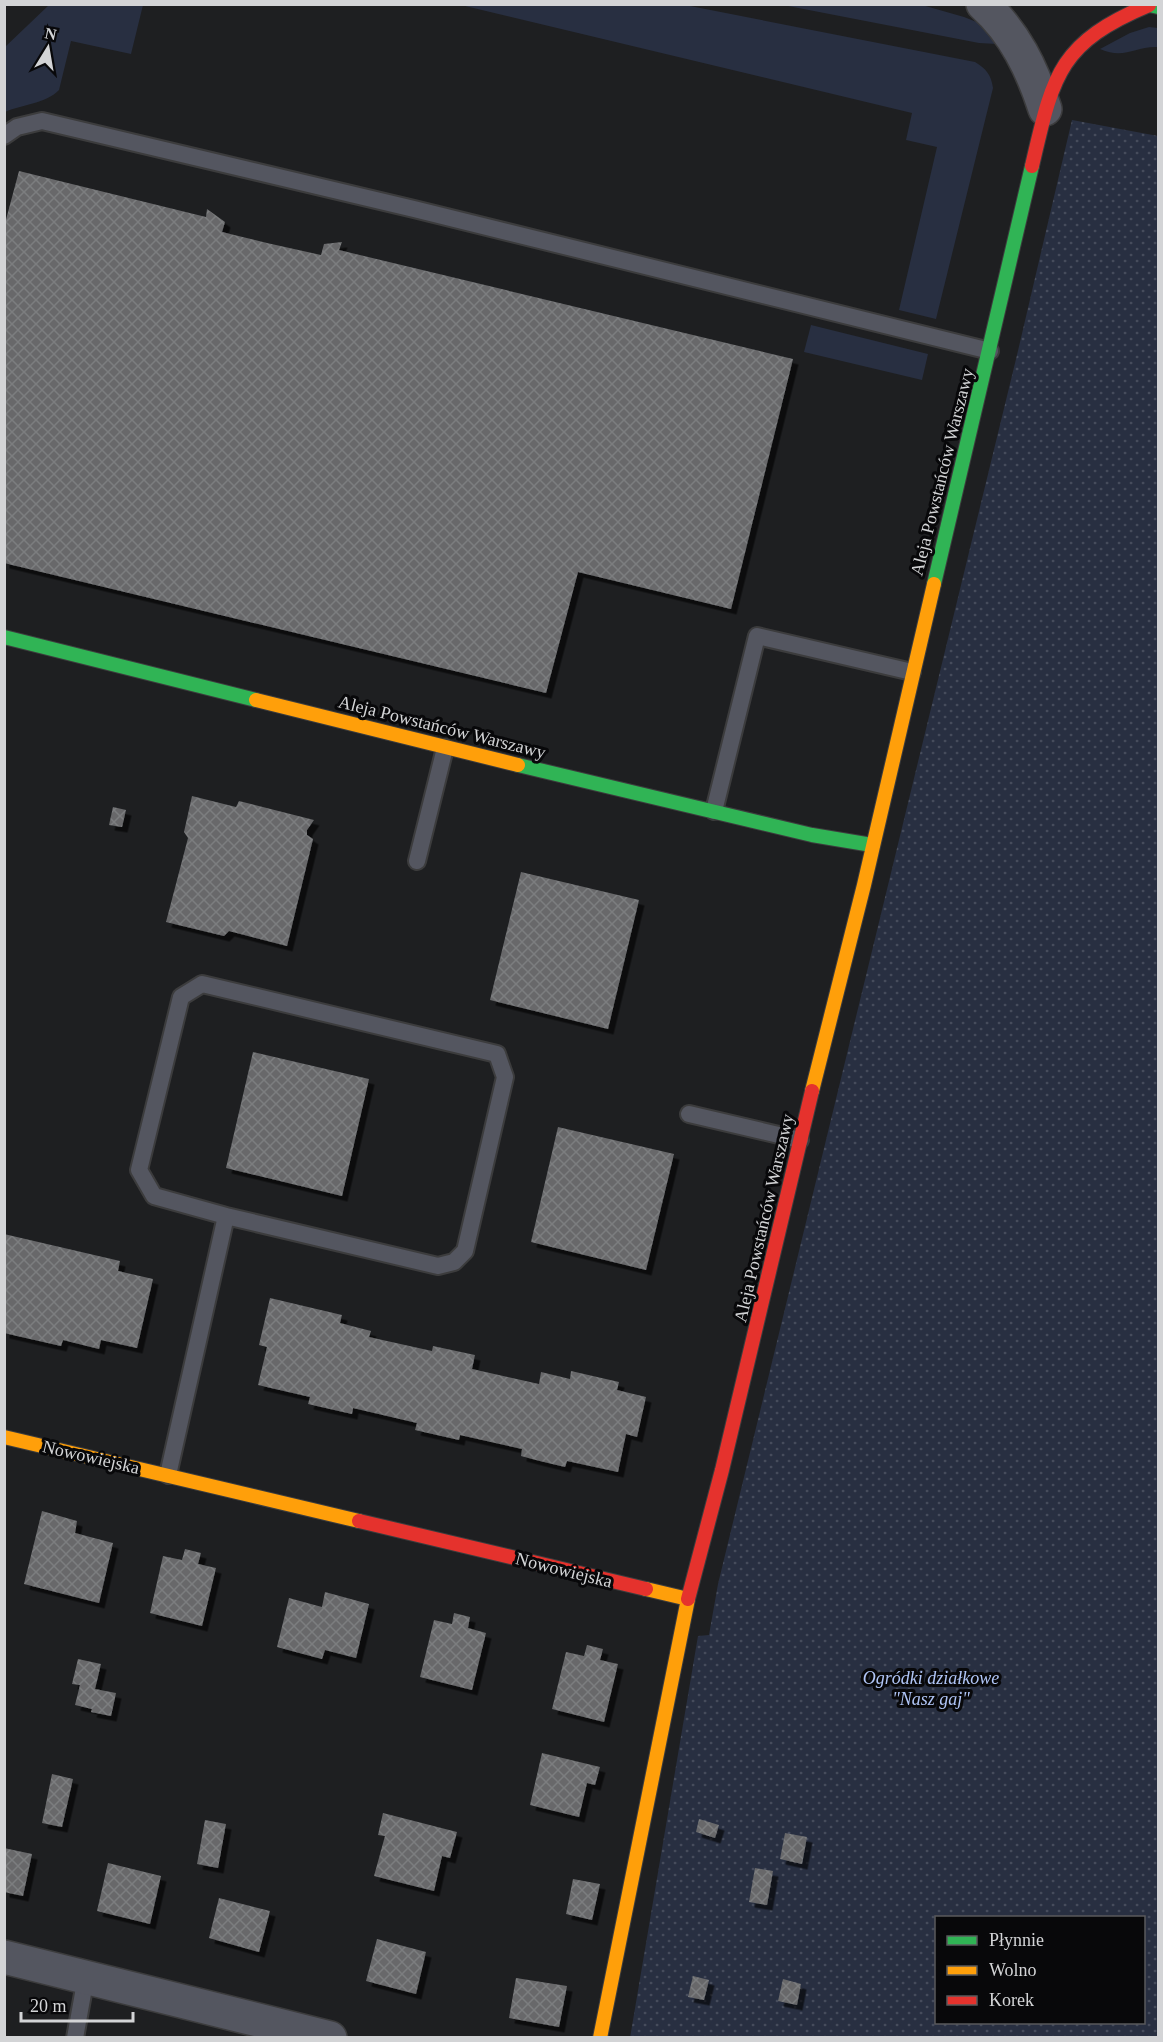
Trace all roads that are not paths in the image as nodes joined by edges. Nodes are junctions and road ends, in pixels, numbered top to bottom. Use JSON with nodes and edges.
{"nodes":[{"id":1,"x":983,"y":4,"type":"edge"},
{"id":2,"x":1147,"y":5,"type":"edge"},
{"id":3,"x":1158,"y":7,"type":"edge"},
{"id":4,"x":1045,"y":109,"type":"junction"},
{"id":5,"x":4,"y":136,"type":"edge"},
{"id":6,"x":990,"y":351,"type":"junction"},
{"id":7,"x":4,"y":637,"type":"edge"},
{"id":8,"x":912,"y":672,"type":"junction"},
{"id":9,"x":445,"y":748,"type":"junction"},
{"id":10,"x":714,"y":811,"type":"junction"},
{"id":11,"x":872,"y":844,"type":"junction"},
{"id":12,"x":417,"y":861,"type":"dead end"},
{"id":13,"x":689,"y":1114,"type":"dead end"},
{"id":14,"x":800,"y":1140,"type":"junction"},
{"id":15,"x":226,"y":1216,"type":"junction"},
{"id":16,"x":4,"y":1437,"type":"edge"},
{"id":17,"x":168,"y":1475,"type":"junction"},
{"id":18,"x":688,"y":1599,"type":"junction"},
{"id":19,"x":4,"y":1957,"type":"edge"},
{"id":20,"x":86,"y":1977,"type":"junction"},
{"id":21,"x":75,"y":2037,"type":"edge"},
{"id":22,"x":330,"y":2037,"type":"edge"},
{"id":23,"x":600,"y":2037,"type":"edge"}],
"edges":[{"from":1,"to":4,"type":"street"},
{"from":2,"to":3,"type":"street"},
{"from":2,"to":4,"type":"street","name":"Aleja Powstańców Warszawy"},
{"from":4,"to":6,"type":"street","name":"Aleja Powstańców Warszawy"},
{"from":5,"to":6,"type":"lane"},
{"from":6,"to":8,"type":"street","name":"Aleja Powstańców Warszawy"},
{"from":7,"to":9,"type":"street","name":"Aleja Powstańców Warszawy"},
{"from":8,"to":10,"type":"lane"},
{"from":8,"to":11,"type":"street","name":"Aleja Powstańców Warszawy"},
{"from":9,"to":10,"type":"street","name":"Aleja Powstańców Warszawy"},
{"from":9,"to":12,"type":"lane"},
{"from":10,"to":11,"type":"street","name":"Aleja Powstańców Warszawy"},
{"from":11,"to":14,"type":"street","name":"Aleja Powstańców Warszawy"},
{"from":13,"to":14,"type":"lane"},
{"from":14,"to":18,"type":"street","name":"Aleja Powstańców Warszawy"},
{"from":15,"to":15,"type":"lane"},
{"from":15,"to":17,"type":"lane"},
{"from":16,"to":17,"type":"street","name":"Nowowiejska"},
{"from":17,"to":18,"type":"street","name":"Nowowiejska"},
{"from":18,"to":23,"type":"street"},
{"from":19,"to":20,"type":"street"},
{"from":20,"to":21,"type":"lane"},
{"from":20,"to":22,"type":"street"}]}
